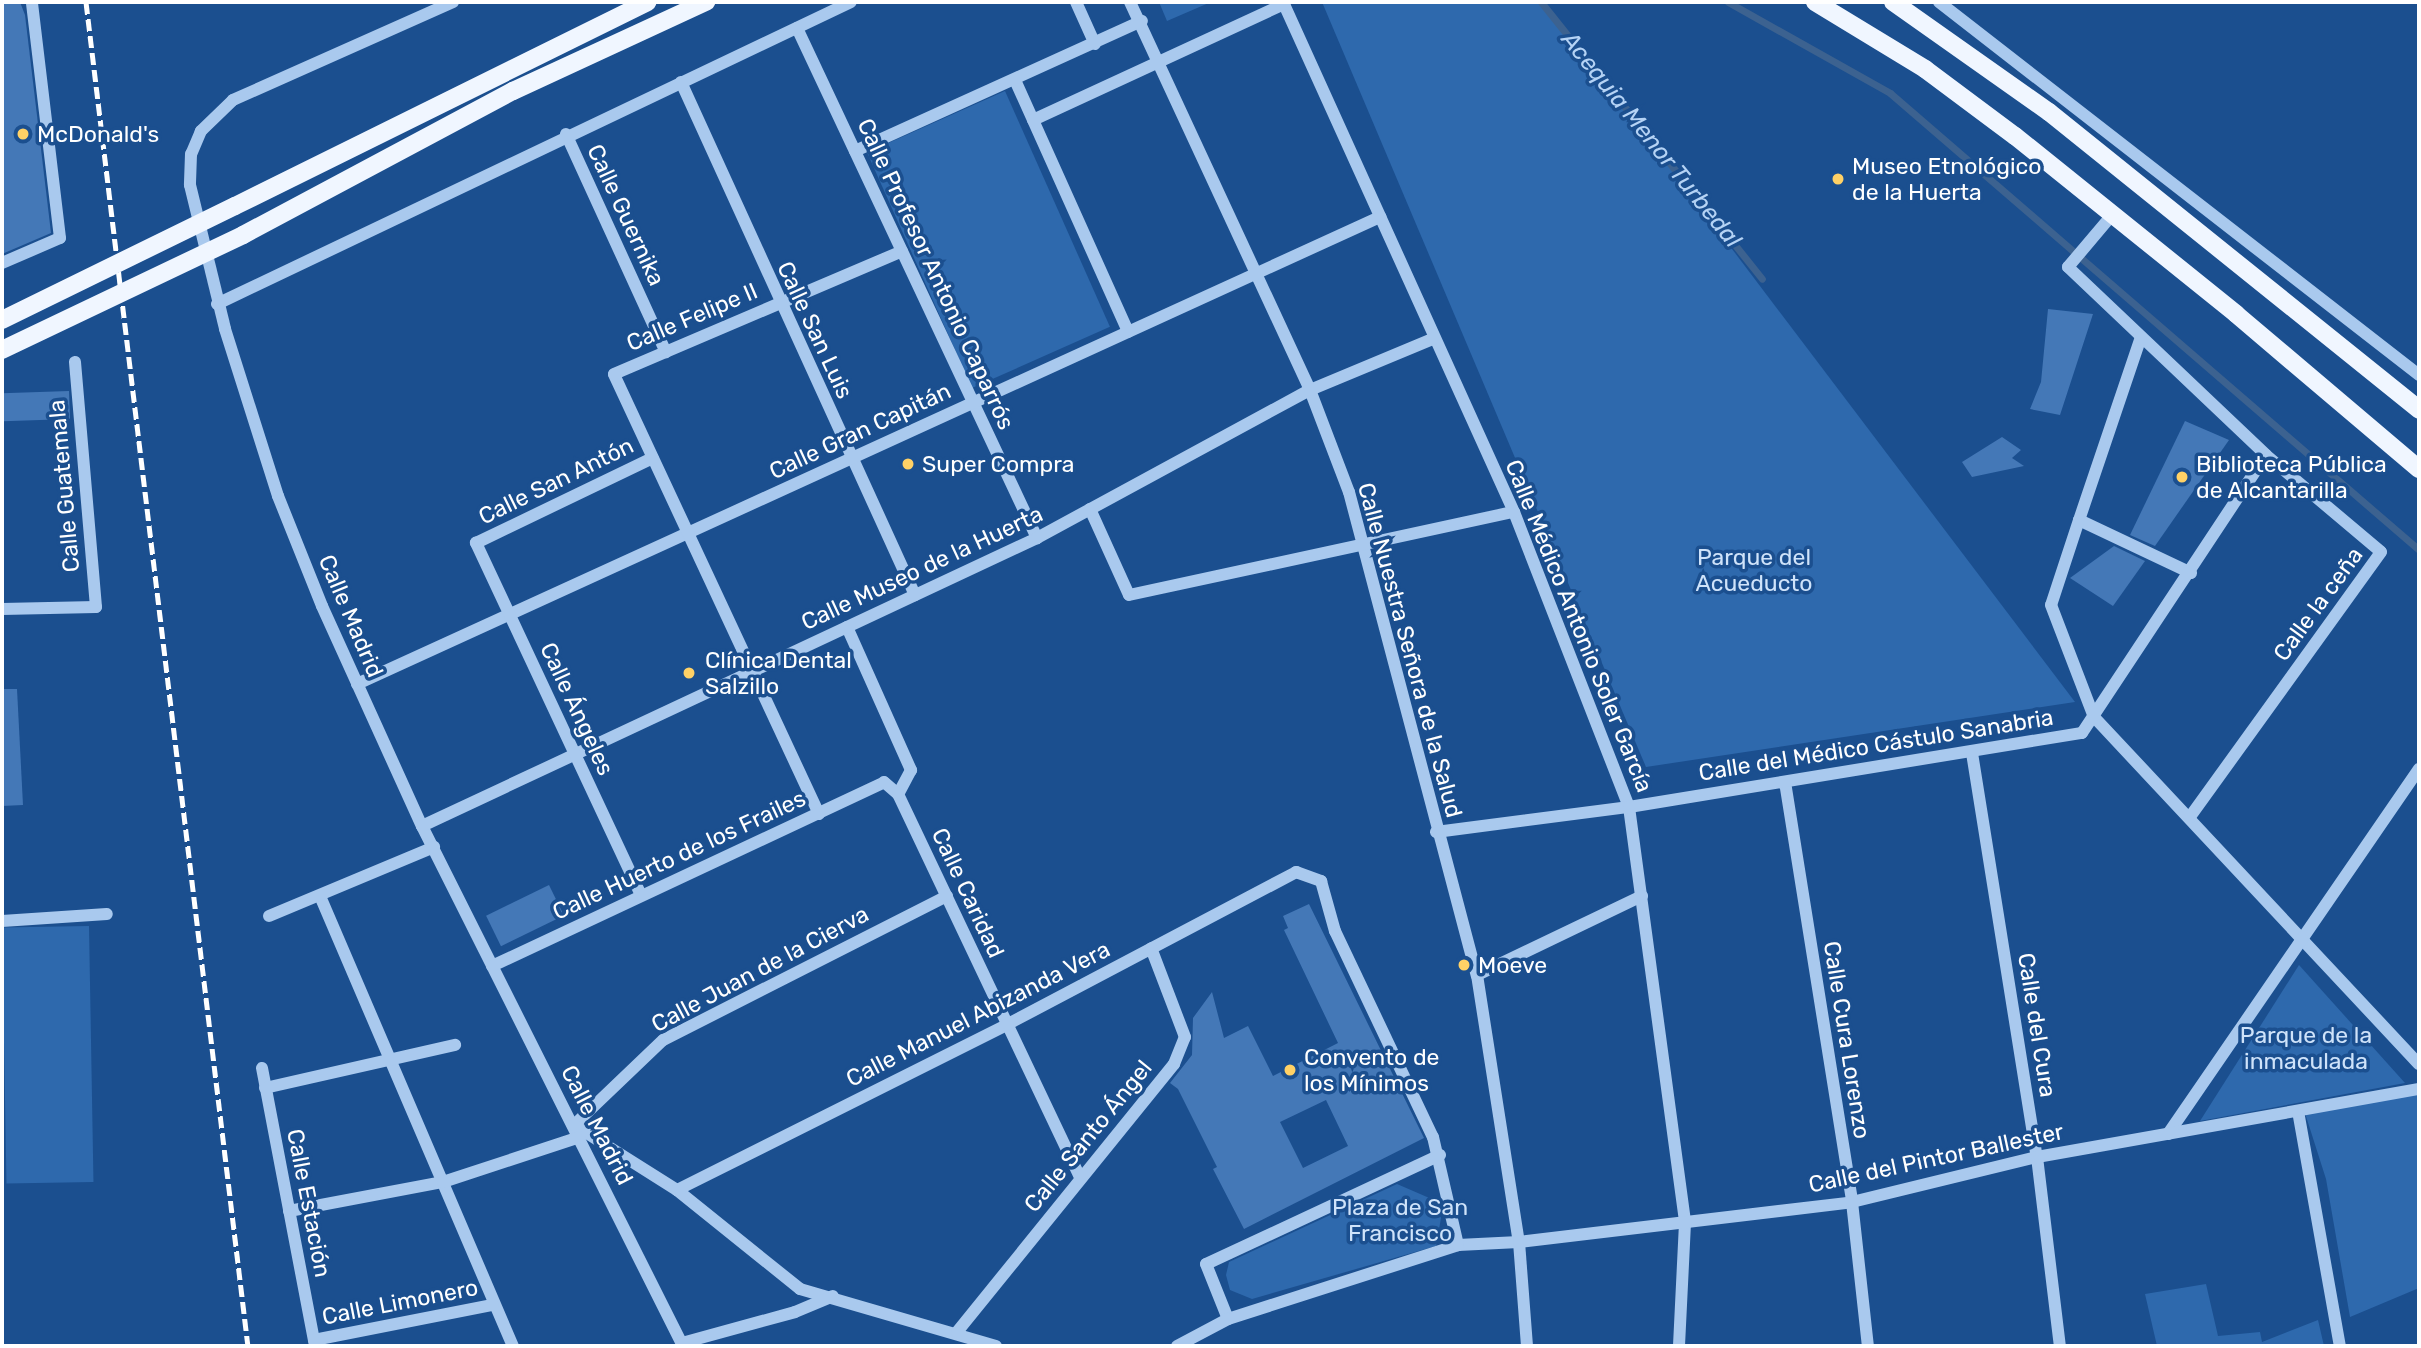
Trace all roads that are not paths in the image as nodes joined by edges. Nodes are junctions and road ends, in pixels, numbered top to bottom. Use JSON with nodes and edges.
{"nodes":[{"id":1,"x":32,"y":2,"type":"edge"},
{"id":2,"x":453,"y":2,"type":"edge"},
{"id":3,"x":647,"y":2,"type":"edge"},
{"id":4,"x":706,"y":2,"type":"edge"},
{"id":5,"x":851,"y":2,"type":"edge"},
{"id":6,"x":1076,"y":2,"type":"edge"},
{"id":7,"x":1130,"y":2,"type":"edge"},
{"id":8,"x":1815,"y":2,"type":"edge"},
{"id":9,"x":1894,"y":2,"type":"edge"},
{"id":10,"x":1939,"y":2,"type":"edge"},
{"id":11,"x":1283,"y":3,"type":"edge"},
{"id":12,"x":1142,"y":21,"type":"junction"},
{"id":13,"x":797,"y":28,"type":"junction"},
{"id":14,"x":1094,"y":44,"type":"junction"},
{"id":15,"x":1160,"y":61,"type":"junction"},
{"id":16,"x":1015,"y":80,"type":"junction"},
{"id":17,"x":681,"y":82,"type":"junction"},
{"id":18,"x":1033,"y":120,"type":"junction"},
{"id":19,"x":566,"y":134,"type":"junction"},
{"id":20,"x":855,"y":151,"type":"junction"},
{"id":21,"x":2112,"y":215,"type":"junction"},
{"id":22,"x":1380,"y":217,"type":"junction"},
{"id":23,"x":902,"y":251,"type":"junction"},
{"id":24,"x":2,"y":263,"type":"edge"},
{"id":25,"x":1257,"y":273,"type":"junction"},
{"id":26,"x":779,"y":303,"type":"junction"},
{"id":27,"x":217,"y":304,"type":"junction"},
{"id":28,"x":2,"y":320,"type":"edge"},
{"id":29,"x":1128,"y":332,"type":"junction"},
{"id":30,"x":2141,"y":337,"type":"junction"},
{"id":31,"x":1435,"y":338,"type":"junction"},
{"id":32,"x":2,"y":350,"type":"edge"},
{"id":33,"x":666,"y":352,"type":"junction"},
{"id":34,"x":75,"y":362,"type":"dead end"},
{"id":35,"x":2419,"y":375,"type":"edge"},
{"id":36,"x":1310,"y":390,"type":"junction"},
{"id":37,"x":974,"y":402,"type":"junction"},
{"id":38,"x":2419,"y":410,"type":"edge"},
{"id":39,"x":2266,"y":455,"type":"junction"},
{"id":40,"x":653,"y":458,"type":"junction"},
{"id":41,"x":852,"y":458,"type":"junction"},
{"id":42,"x":2419,"y":469,"type":"edge"},
{"id":43,"x":1090,"y":509,"type":"junction"},
{"id":44,"x":1514,"y":512,"type":"junction"},
{"id":45,"x":2079,"y":520,"type":"junction"},
{"id":46,"x":688,"y":533,"type":"junction"},
{"id":47,"x":1037,"y":538,"type":"junction"},
{"id":48,"x":476,"y":543,"type":"joint"},
{"id":49,"x":1363,"y":544,"type":"junction"},
{"id":50,"x":2191,"y":573,"type":"junction"},
{"id":51,"x":915,"y":595,"type":"junction"},
{"id":52,"x":2,"y":609,"type":"edge"},
{"id":53,"x":509,"y":614,"type":"junction"},
{"id":54,"x":847,"y":627,"type":"junction"},
{"id":55,"x":753,"y":671,"type":"junction"},
{"id":56,"x":357,"y":684,"type":"junction"},
{"id":57,"x":2094,"y":717,"type":"junction"},
{"id":58,"x":1972,"y":753,"type":"junction"},
{"id":59,"x":575,"y":754,"type":"junction"},
{"id":60,"x":2419,"y":769,"type":"edge"},
{"id":61,"x":884,"y":782,"type":"joint"},
{"id":62,"x":1785,"y":782,"type":"junction"},
{"id":63,"x":898,"y":794,"type":"junction"},
{"id":64,"x":1629,"y":807,"type":"junction"},
{"id":65,"x":819,"y":814,"type":"junction"},
{"id":66,"x":2189,"y":818,"type":"junction"},
{"id":67,"x":422,"y":826,"type":"junction"},
{"id":68,"x":1436,"y":832,"type":"junction"},
{"id":69,"x":434,"y":846,"type":"junction"},
{"id":70,"x":640,"y":893,"type":"junction"},
{"id":71,"x":320,"y":896,"type":"junction"},
{"id":72,"x":947,"y":896,"type":"junction"},
{"id":73,"x":1642,"y":896,"type":"junction"},
{"id":74,"x":107,"y":914,"type":"dead end"},
{"id":75,"x":268,"y":916,"type":"dead end"},
{"id":76,"x":2,"y":921,"type":"edge"},
{"id":77,"x":2301,"y":938,"type":"junction"},
{"id":78,"x":1151,"y":948,"type":"junction"},
{"id":79,"x":492,"y":966,"type":"junction"},
{"id":80,"x":1477,"y":975,"type":"junction"},
{"id":81,"x":1007,"y":1024,"type":"junction"},
{"id":82,"x":455,"y":1045,"type":"dead end"},
{"id":83,"x":390,"y":1058,"type":"junction"},
{"id":84,"x":2419,"y":1064,"type":"edge"},
{"id":85,"x":262,"y":1068,"type":"dead end"},
{"id":86,"x":265,"y":1088,"type":"junction"},
{"id":87,"x":2419,"y":1089,"type":"edge"},
{"id":88,"x":2298,"y":1111,"type":"junction"},
{"id":89,"x":574,"y":1125,"type":"junction"},
{"id":90,"x":2168,"y":1134,"type":"junction"},
{"id":91,"x":580,"y":1137,"type":"junction"},
{"id":92,"x":1440,"y":1155,"type":"junction"},
{"id":93,"x":2037,"y":1157,"type":"junction"},
{"id":94,"x":1080,"y":1177,"type":"junction"},
{"id":95,"x":443,"y":1182,"type":"junction"},
{"id":96,"x":677,"y":1190,"type":"junction"},
{"id":97,"x":1852,"y":1202,"type":"junction"},
{"id":98,"x":289,"y":1211,"type":"junction"},
{"id":99,"x":1685,"y":1223,"type":"junction"},
{"id":100,"x":1519,"y":1242,"type":"junction"},
{"id":101,"x":1458,"y":1245,"type":"junction"},
{"id":102,"x":833,"y":1296,"type":"junction"},
{"id":103,"x":493,"y":1305,"type":"junction"},
{"id":104,"x":1228,"y":1319,"type":"junction"},
{"id":105,"x":957,"y":1332,"type":"junction"},
{"id":106,"x":314,"y":1343,"type":"edge"},
{"id":107,"x":682,"y":1345,"type":"edge"},
{"id":108,"x":1524,"y":1345,"type":"edge"},
{"id":109,"x":513,"y":1346,"type":"edge"},
{"id":110,"x":996,"y":1346,"type":"edge"},
{"id":111,"x":1177,"y":1346,"type":"edge"},
{"id":112,"x":1679,"y":1346,"type":"edge"},
{"id":113,"x":1868,"y":1346,"type":"edge"},
{"id":114,"x":2060,"y":1346,"type":"edge"},
{"id":115,"x":2340,"y":1346,"type":"edge"}],
"edges":[{"from":1,"to":24,"type":"street"},
{"from":2,"to":27,"type":"street","name":"Calle Madrid"},
{"from":3,"to":28,"type":"main road","bridge":true},
{"from":4,"to":32,"type":"main road","bridge":true},
{"from":5,"to":13,"type":"street"},
{"from":6,"to":14,"type":"street"},
{"from":7,"to":12,"type":"street","name":"Calle Nuestra Señora de la Salud"},
{"from":8,"to":21,"type":"main road"},
{"from":9,"to":38,"type":"main road"},
{"from":10,"to":35,"type":"street"},
{"from":11,"to":15,"type":"street"},
{"from":11,"to":22,"type":"street","name":"Calle Médico Antonio Soler García"},
{"from":12,"to":14,"type":"street"},
{"from":12,"to":15,"type":"street","name":"Calle Nuestra Señora de la Salud"},
{"from":13,"to":17,"type":"street"},
{"from":13,"to":20,"type":"street","name":"Calle Profesor Antonio Caparrós"},
{"from":14,"to":16,"type":"street"},
{"from":15,"to":18,"type":"street"},
{"from":15,"to":25,"type":"street","name":"Calle Nuestra Señora de la Salud"},
{"from":16,"to":18,"type":"street"},
{"from":16,"to":20,"type":"street"},
{"from":17,"to":19,"type":"street"},
{"from":17,"to":26,"type":"street","name":"Calle San Luis"},
{"from":18,"to":29,"type":"street"},
{"from":19,"to":27,"type":"street"},
{"from":19,"to":33,"type":"street","name":"Calle Guernika"},
{"from":20,"to":23,"type":"street","name":"Calle Profesor Antonio Caparrós"},
{"from":21,"to":30,"type":"street"},
{"from":21,"to":42,"type":"main road"},
{"from":22,"to":25,"type":"street","name":"Calle Gran Capitán"},
{"from":22,"to":31,"type":"street","name":"Calle Médico Antonio Soler García"},
{"from":23,"to":26,"type":"street","name":"Calle Felipe II"},
{"from":23,"to":37,"type":"street","name":"Calle Profesor Antonio Caparrós"},
{"from":25,"to":29,"type":"street","name":"Calle Gran Capitán"},
{"from":25,"to":36,"type":"street","name":"Calle Nuestra Señora de la Salud"},
{"from":26,"to":33,"type":"street","name":"Calle Felipe II"},
{"from":26,"to":41,"type":"street","name":"Calle San Luis"},
{"from":27,"to":56,"type":"street","name":"Calle Madrid"},
{"from":29,"to":37,"type":"street","name":"Calle Gran Capitán"},
{"from":30,"to":39,"type":"street"},
{"from":30,"to":45,"type":"street"},
{"from":31,"to":36,"type":"street","name":"Calle Museo de la Huerta"},
{"from":31,"to":44,"type":"street","name":"Calle Médico Antonio Soler García"},
{"from":33,"to":40,"type":"street","name":"Calle Felipe II"},
{"from":34,"to":52,"type":"street","name":"Calle Guatemala"},
{"from":36,"to":43,"type":"street","name":"Calle Museo de la Huerta"},
{"from":36,"to":49,"type":"street","name":"Calle Nuestra Señora de la Salud"},
{"from":37,"to":41,"type":"street","name":"Calle Gran Capitán"},
{"from":37,"to":47,"type":"street","name":"Calle Profesor Antonio Caparrós"},
{"from":39,"to":50,"type":"street"},
{"from":39,"to":66,"type":"street","name":"Calle la ceña"},
{"from":40,"to":46,"type":"street"},
{"from":40,"to":48,"type":"street","name":"Calle San Antón"},
{"from":41,"to":46,"type":"street","name":"Calle Gran Capitán"},
{"from":41,"to":51,"type":"street","name":"Calle San Luis"},
{"from":43,"to":47,"type":"street","name":"Calle Museo de la Huerta"},
{"from":43,"to":49,"type":"street"},
{"from":44,"to":49,"type":"street"},
{"from":44,"to":64,"type":"street","name":"Calle Médico Antonio Soler García"},
{"from":45,"to":50,"type":"street"},
{"from":45,"to":57,"type":"street"},
{"from":46,"to":53,"type":"street","name":"Calle Gran Capitán"},
{"from":46,"to":55,"type":"street"},
{"from":47,"to":51,"type":"street","name":"Calle Museo de la Huerta"},
{"from":48,"to":53,"type":"street","name":"Calle Ángeles"},
{"from":49,"to":68,"type":"street","name":"Calle Nuestra Señora de la Salud"},
{"from":50,"to":57,"type":"street"},
{"from":51,"to":54,"type":"street","name":"Calle Museo de la Huerta"},
{"from":53,"to":56,"type":"street","name":"Calle Gran Capitán"},
{"from":53,"to":59,"type":"street","name":"Calle Ángeles"},
{"from":54,"to":55,"type":"street","name":"Calle Museo de la Huerta"},
{"from":54,"to":63,"type":"street"},
{"from":55,"to":59,"type":"street","name":"Calle Museo de la Huerta"},
{"from":55,"to":65,"type":"street"},
{"from":56,"to":67,"type":"street","name":"Calle Madrid"},
{"from":57,"to":58,"type":"street","name":"Calle del Médico Cástulo Sanabria"},
{"from":57,"to":66,"type":"street"},
{"from":58,"to":62,"type":"street","name":"Calle del Médico Cástulo Sanabria"},
{"from":58,"to":93,"type":"street","name":"Calle del Cura"},
{"from":59,"to":67,"type":"street","name":"Calle Museo de la Huerta"},
{"from":59,"to":70,"type":"street","name":"Calle Ángeles"},
{"from":60,"to":77,"type":"street"},
{"from":61,"to":63,"type":"street","name":"Calle Caridad"},
{"from":61,"to":65,"type":"street","name":"Calle Huerto de los Frailes"},
{"from":62,"to":64,"type":"street","name":"Calle del Médico Cástulo Sanabria"},
{"from":62,"to":97,"type":"street","name":"Calle Cura Lorenzo"},
{"from":63,"to":72,"type":"street","name":"Calle Caridad"},
{"from":64,"to":68,"type":"street","name":"Calle del Médico Cástulo Sanabria"},
{"from":64,"to":73,"type":"street","name":"Calle Médico Antonio Soler García"},
{"from":65,"to":70,"type":"street","name":"Calle Huerto de los Frailes"},
{"from":66,"to":77,"type":"street"},
{"from":67,"to":69,"type":"street","name":"Calle Madrid"},
{"from":68,"to":80,"type":"street","name":"Calle Nuestra Señora de la Salud"},
{"from":69,"to":71,"type":"street"},
{"from":69,"to":79,"type":"street","name":"Calle Madrid"},
{"from":70,"to":79,"type":"street","name":"Calle Huerto de los Frailes"},
{"from":71,"to":75,"type":"street"},
{"from":71,"to":83,"type":"street"},
{"from":72,"to":81,"type":"street","name":"Calle Caridad"},
{"from":72,"to":89,"type":"street","name":"Calle Juan de la Cierva"},
{"from":73,"to":80,"type":"street"},
{"from":73,"to":99,"type":"street","name":"Calle Médico Antonio Soler García"},
{"from":74,"to":76,"type":"street"},
{"from":77,"to":84,"type":"street"},
{"from":77,"to":90,"type":"street"},
{"from":78,"to":81,"type":"street","name":"Calle Manuel Abizanda Vera"},
{"from":78,"to":92,"type":"street","name":"Calle Manuel Abizanda Vera"},
{"from":78,"to":94,"type":"street","name":"Calle Santo Ángel"},
{"from":79,"to":89,"type":"street","name":"Calle Madrid"},
{"from":80,"to":100,"type":"street","name":"Calle Nuestra Señora de la Salud"},
{"from":81,"to":94,"type":"street","name":"Calle Caridad"},
{"from":81,"to":96,"type":"street","name":"Calle Manuel Abizanda Vera"},
{"from":82,"to":83,"type":"street"},
{"from":83,"to":86,"type":"street"},
{"from":83,"to":95,"type":"street"},
{"from":85,"to":86,"type":"street","name":"Calle Estación"},
{"from":86,"to":98,"type":"street","name":"Calle Estación"},
{"from":87,"to":88,"type":"street","name":"Calle del Pintor Ballester"},
{"from":88,"to":90,"type":"street","name":"Calle del Pintor Ballester"},
{"from":88,"to":115,"type":"street"},
{"from":89,"to":91,"type":"street","name":"Calle Madrid"},
{"from":89,"to":96,"type":"street"},
{"from":90,"to":93,"type":"street","name":"Calle del Pintor Ballester"},
{"from":91,"to":95,"type":"street"},
{"from":91,"to":107,"type":"street","name":"Calle Madrid"},
{"from":92,"to":101,"type":"street"},
{"from":92,"to":104,"type":"street"},
{"from":93,"to":97,"type":"street","name":"Calle del Pintor Ballester"},
{"from":93,"to":114,"type":"street","name":"Calle del Cura"},
{"from":94,"to":105,"type":"street","name":"Calle Santo Ángel"},
{"from":95,"to":98,"type":"street"},
{"from":95,"to":103,"type":"street"},
{"from":96,"to":102,"type":"street"},
{"from":97,"to":99,"type":"street","name":"Calle del Pintor Ballester"},
{"from":97,"to":113,"type":"street","name":"Calle Cura Lorenzo"},
{"from":98,"to":106,"type":"street","name":"Calle Estación"},
{"from":99,"to":100,"type":"street","name":"Calle del Pintor Ballester"},
{"from":99,"to":112,"type":"street","name":"Calle Médico Antonio Soler García"},
{"from":100,"to":101,"type":"street","name":"Calle del Pintor Ballester"},
{"from":100,"to":108,"type":"street","name":"Calle Nuestra Señora de la Salud"},
{"from":101,"to":104,"type":"street","name":"Calle del Pintor Ballester"},
{"from":102,"to":105,"type":"street"},
{"from":102,"to":107,"type":"street"},
{"from":103,"to":106,"type":"street","name":"Calle Limonero"},
{"from":103,"to":109,"type":"street"},
{"from":104,"to":111,"type":"street","name":"Calle del Pintor Ballester"},
{"from":105,"to":110,"type":"street"}]}
